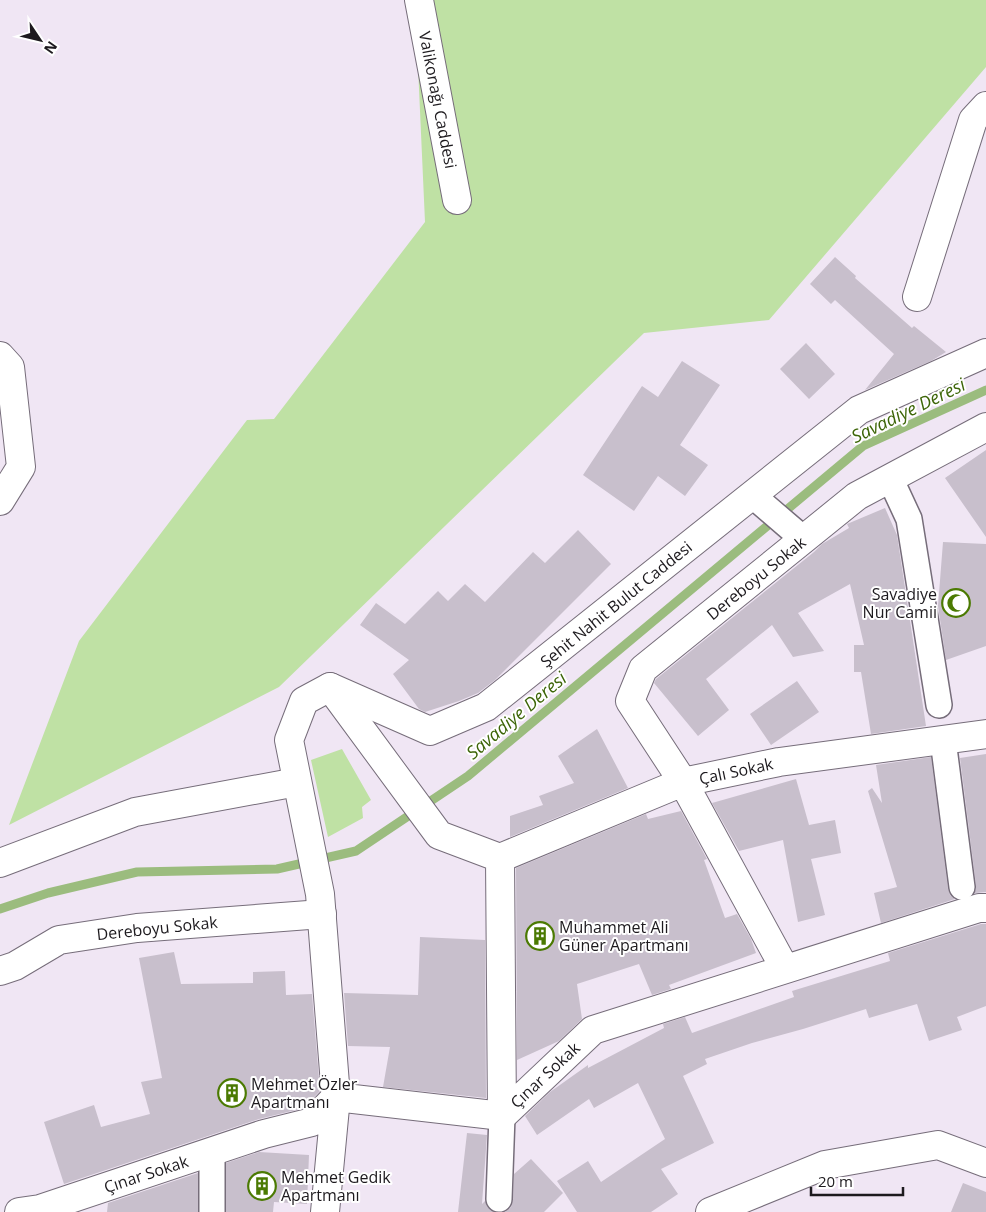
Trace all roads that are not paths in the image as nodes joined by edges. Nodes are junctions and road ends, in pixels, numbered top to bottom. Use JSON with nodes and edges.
{"nodes":[{"id":1,"x":419,"y":0,"type":"edge"},
{"id":2,"x":986,"y":106,"type":"edge"},
{"id":3,"x":457,"y":200,"type":"dead end"},
{"id":4,"x":917,"y":297,"type":"dead end"},
{"id":5,"x":986,"y":353,"type":"edge"},
{"id":6,"x":0,"y":356,"type":"edge"},
{"id":7,"x":986,"y":427,"type":"edge"},
{"id":8,"x":890,"y":478,"type":"junction"},
{"id":9,"x":757,"y":499,"type":"junction"},
{"id":10,"x":0,"y":501,"type":"edge"},
{"id":11,"x":798,"y":536,"type":"junction"},
{"id":12,"x":330,"y":687,"type":"junction"},
{"id":13,"x":939,"y":705,"type":"dead end"},
{"id":14,"x":986,"y":734,"type":"edge"},
{"id":15,"x":943,"y":740,"type":"junction"},
{"id":16,"x":297,"y":782,"type":"junction"},
{"id":17,"x":683,"y":782,"type":"junction"},
{"id":18,"x":500,"y":858,"type":"junction"},
{"id":19,"x":0,"y":863,"type":"edge"},
{"id":20,"x":962,"y":887,"type":"dead end"},
{"id":21,"x":321,"y":904,"type":"junction"},
{"id":22,"x":986,"y":908,"type":"edge"},
{"id":23,"x":785,"y":969,"type":"junction"},
{"id":24,"x":0,"y":971,"type":"edge"},
{"id":25,"x":336,"y":1097,"type":"junction"},
{"id":26,"x":502,"y":1116,"type":"junction"},
{"id":27,"x":212,"y":1152,"type":"junction"},
{"id":28,"x":986,"y":1163,"type":"edge"},
{"id":29,"x":499,"y":1199,"type":"dead end"},
{"id":30,"x":731,"y":1207,"type":"edge"},
{"id":31,"x":19,"y":1212,"type":"edge"},
{"id":32,"x":212,"y":1212,"type":"edge"},
{"id":33,"x":325,"y":1212,"type":"edge"},
{"id":34,"x":710,"y":1212,"type":"edge"}],
"edges":[{"from":1,"to":3,"type":"street","name":"Valikonağı Caddesi"},
{"from":2,"to":4,"type":"street"},
{"from":5,"to":9,"type":"street","name":"Şehit Nahit Bulut Caddesi"},
{"from":6,"to":10,"type":"street"},
{"from":7,"to":8,"type":"street","name":"Dereboyu Sokak"},
{"from":8,"to":11,"type":"street","name":"Dereboyu Sokak"},
{"from":8,"to":13,"type":"street"},
{"from":9,"to":11,"type":"street"},
{"from":9,"to":12,"type":"street","name":"Şehit Nahit Bulut Caddesi"},
{"from":11,"to":17,"type":"street","name":"Dereboyu Sokak"},
{"from":12,"to":16,"type":"street"},
{"from":12,"to":18,"type":"street"},
{"from":14,"to":15,"type":"street","name":"Çalı Sokak"},
{"from":15,"to":17,"type":"street","name":"Çalı Sokak"},
{"from":15,"to":20,"type":"street"},
{"from":16,"to":19,"type":"street"},
{"from":16,"to":21,"type":"street"},
{"from":17,"to":18,"type":"street","name":"Çalı Sokak"},
{"from":17,"to":23,"type":"street"},
{"from":18,"to":26,"type":"street"},
{"from":21,"to":24,"type":"street","name":"Dereboyu Sokak"},
{"from":21,"to":25,"type":"street"},
{"from":22,"to":23,"type":"street","name":"Çınar Sokak"},
{"from":23,"to":26,"type":"street","name":"Çınar Sokak"},
{"from":25,"to":26,"type":"street","name":"Çınar Sokak"},
{"from":25,"to":27,"type":"street","name":"Çınar Sokak"},
{"from":25,"to":33,"type":"street"},
{"from":26,"to":29,"type":"street"},
{"from":27,"to":31,"type":"street","name":"Çınar Sokak"},
{"from":27,"to":32,"type":"street"},
{"from":28,"to":30,"type":"street"},
{"from":30,"to":34,"type":"street"}]}
